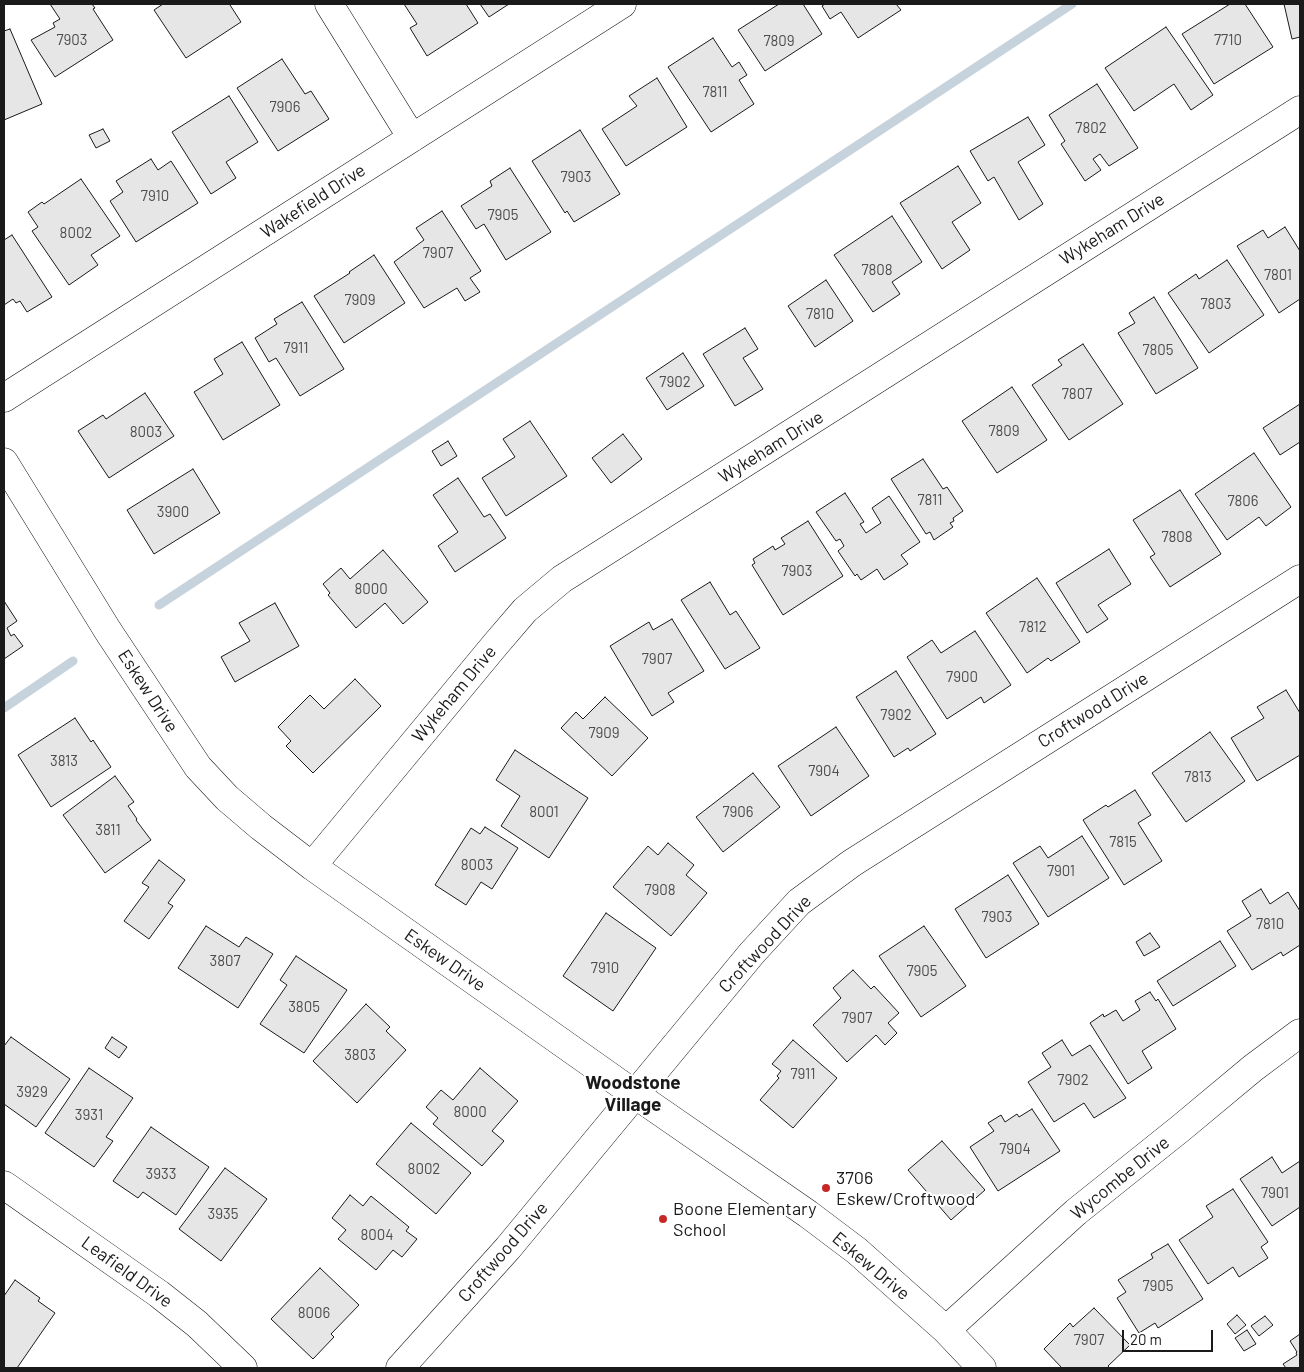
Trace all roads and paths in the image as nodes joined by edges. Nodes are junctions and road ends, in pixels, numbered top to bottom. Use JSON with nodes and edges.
{"nodes":[{"id":1,"x":328,"y":4,"type":"edge"},
{"id":2,"x":622,"y":4,"type":"edge"},
{"id":3,"x":1300,"y":110,"type":"edge"},
{"id":4,"x":412,"y":138,"type":"junction"},
{"id":5,"x":4,"y":398,"type":"edge"},
{"id":6,"x":4,"y":462,"type":"edge"},
{"id":7,"x":1300,"y":578,"type":"edge"},
{"id":8,"x":312,"y":866,"type":"junction"},
{"id":9,"x":1300,"y":1033,"type":"edge"},
{"id":10,"x":636,"y":1095,"type":"junction"},
{"id":11,"x":4,"y":1185,"type":"edge"},
{"id":12,"x":946,"y":1330,"type":"junction"},
{"id":13,"x":243,"y":1368,"type":"edge"},
{"id":14,"x":400,"y":1368,"type":"edge"},
{"id":15,"x":982,"y":1368,"type":"edge"}],
"edges":[{"from":1,"to":4,"type":"street"},
{"from":2,"to":4,"type":"street","name":"Wakefield Drive"},
{"from":3,"to":8,"type":"street","name":"Wykeham Drive"},
{"from":4,"to":5,"type":"street","name":"Wakefield Drive"},
{"from":6,"to":8,"type":"street","name":"Eskew Drive"},
{"from":7,"to":10,"type":"street","name":"Croftwood Drive"},
{"from":8,"to":10,"type":"street","name":"Eskew Drive"},
{"from":9,"to":12,"type":"street","name":"Wycombe Drive"},
{"from":10,"to":12,"type":"street","name":"Eskew Drive"},
{"from":10,"to":14,"type":"street","name":"Croftwood Drive"},
{"from":11,"to":13,"type":"street","name":"Leafield Drive"},
{"from":12,"to":15,"type":"street","name":"Eskew Drive"}]}
